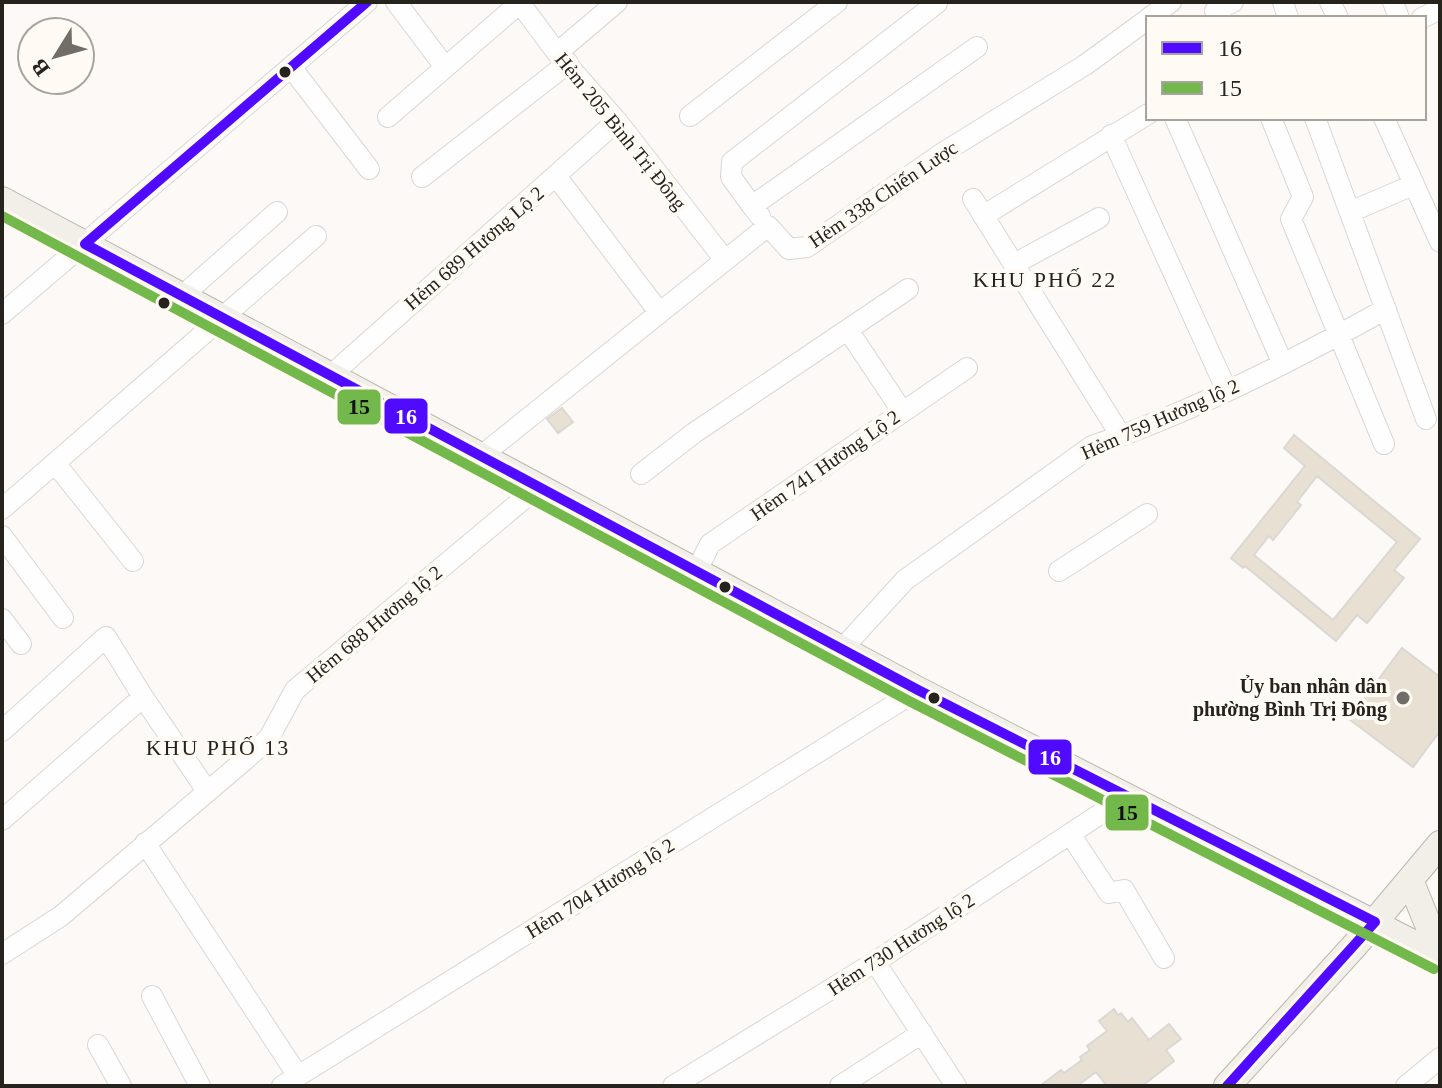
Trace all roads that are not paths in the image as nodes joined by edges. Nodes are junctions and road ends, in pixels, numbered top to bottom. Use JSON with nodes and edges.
{"nodes":[{"id":1,"x":367,"y":2,"type":"edge"},
{"id":2,"x":396,"y":2,"type":"edge"},
{"id":3,"x":520,"y":2,"type":"edge"},
{"id":4,"x":617,"y":2,"type":"edge"},
{"id":5,"x":837,"y":2,"type":"edge"},
{"id":6,"x":1171,"y":2,"type":"edge"},
{"id":7,"x":937,"y":3,"type":"edge"},
{"id":8,"x":1151,"y":16,"type":"edge"},
{"id":9,"x":1146,"y":19,"type":"edge"},
{"id":10,"x":977,"y":47,"type":"dead end"},
{"id":11,"x":563,"y":58,"type":"junction"},
{"id":12,"x":291,"y":67,"type":"junction"},
{"id":13,"x":445,"y":67,"type":"junction"},
{"id":14,"x":1146,"y":115,"type":"edge"},
{"id":15,"x":690,"y":116,"type":"dead end"},
{"id":16,"x":388,"y":117,"type":"dead end"},
{"id":17,"x":1176,"y":120,"type":"edge"},
{"id":18,"x":1272,"y":120,"type":"edge"},
{"id":19,"x":1316,"y":120,"type":"edge"},
{"id":20,"x":1385,"y":120,"type":"edge"},
{"id":21,"x":617,"y":121,"type":"junction"},
{"id":22,"x":1111,"y":135,"type":"junction"},
{"id":23,"x":369,"y":169,"type":"dead end"},
{"id":24,"x":556,"y":176,"type":"junction"},
{"id":25,"x":422,"y":177,"type":"dead end"},
{"id":26,"x":1413,"y":185,"type":"junction"},
{"id":27,"x":2,"y":200,"type":"edge"},
{"id":28,"x":752,"y":206,"type":"junction"},
{"id":29,"x":277,"y":212,"type":"dead end"},
{"id":30,"x":1350,"y":212,"type":"junction"},
{"id":31,"x":1099,"y":218,"type":"dead end"},
{"id":32,"x":768,"y":226,"type":"junction"},
{"id":33,"x":316,"y":236,"type":"dead end"},
{"id":34,"x":1440,"y":242,"type":"edge"},
{"id":35,"x":85,"y":244,"type":"junction"},
{"id":36,"x":724,"y":259,"type":"junction"},
{"id":37,"x":1014,"y":264,"type":"junction"},
{"id":38,"x":908,"y":289,"type":"dead end"},
{"id":39,"x":181,"y":297,"type":"junction"},
{"id":40,"x":1386,"y":309,"type":"junction"},
{"id":41,"x":659,"y":312,"type":"junction"},
{"id":42,"x":2,"y":314,"type":"edge"},
{"id":43,"x":221,"y":319,"type":"junction"},
{"id":44,"x":848,"y":330,"type":"junction"},
{"id":45,"x":1339,"y":335,"type":"junction"},
{"id":46,"x":1282,"y":362,"type":"junction"},
{"id":47,"x":967,"y":368,"type":"dead end"},
{"id":48,"x":330,"y":376,"type":"junction"},
{"id":49,"x":1227,"y":391,"type":"junction"},
{"id":50,"x":902,"y":411,"type":"junction"},
{"id":51,"x":1426,"y":419,"type":"dead end"},
{"id":52,"x":1121,"y":436,"type":"junction"},
{"id":53,"x":1384,"y":444,"type":"dead end"},
{"id":54,"x":481,"y":456,"type":"junction"},
{"id":55,"x":55,"y":463,"type":"junction"},
{"id":56,"x":641,"y":474,"type":"dead end"},
{"id":57,"x":538,"y":487,"type":"junction"},
{"id":58,"x":2,"y":509,"type":"edge"},
{"id":59,"x":1147,"y":514,"type":"dead end"},
{"id":60,"x":2,"y":536,"type":"edge"},
{"id":61,"x":133,"y":561,"type":"dead end"},
{"id":62,"x":1059,"y":571,"type":"dead end"},
{"id":63,"x":696,"y":572,"type":"junction"},
{"id":64,"x":63,"y":618,"type":"dead end"},
{"id":65,"x":2,"y":619,"type":"edge"},
{"id":66,"x":21,"y":644,"type":"dead end"},
{"id":67,"x":843,"y":648,"type":"junction"},
{"id":68,"x":918,"y":690,"type":"junction"},
{"id":69,"x":143,"y":697,"type":"junction"},
{"id":70,"x":2,"y":731,"type":"edge"},
{"id":71,"x":207,"y":791,"type":"junction"},
{"id":72,"x":1126,"y":797,"type":"junction"},
{"id":73,"x":2,"y":820,"type":"edge"},
{"id":74,"x":1070,"y":834,"type":"junction"},
{"id":75,"x":145,"y":843,"type":"junction"},
{"id":76,"x":1440,"y":844,"type":"edge"},
{"id":77,"x":1410,"y":880,"type":"junction"},
{"id":78,"x":1375,"y":922,"type":"junction"},
{"id":79,"x":2,"y":954,"type":"edge"},
{"id":80,"x":1440,"y":956,"type":"edge"},
{"id":81,"x":1164,"y":958,"type":"dead end"},
{"id":82,"x":875,"y":962,"type":"junction"},
{"id":83,"x":152,"y":996,"type":"dead end"},
{"id":84,"x":922,"y":1033,"type":"junction"},
{"id":85,"x":98,"y":1045,"type":"dead end"},
{"id":86,"x":1436,"y":1069,"type":"edge"},
{"id":87,"x":290,"y":1081,"type":"edge"},
{"id":88,"x":121,"y":1086,"type":"edge"},
{"id":89,"x":200,"y":1086,"type":"edge"},
{"id":90,"x":673,"y":1086,"type":"edge"},
{"id":91,"x":840,"y":1086,"type":"edge"},
{"id":92,"x":956,"y":1086,"type":"edge"},
{"id":93,"x":1227,"y":1086,"type":"edge"},
{"id":94,"x":1406,"y":1086,"type":"edge"}],
"edges":[{"from":1,"to":12,"type":"street"},
{"from":2,"to":13,"type":"street"},
{"from":3,"to":11,"type":"street","name":"Hẻm 205 Bình Trị Đông"},
{"from":3,"to":13,"type":"street"},
{"from":4,"to":11,"type":"street"},
{"from":5,"to":15,"type":"street"},
{"from":6,"to":8,"type":"street","name":"Hẻm 338 Chiến Lược"},
{"from":7,"to":28,"type":"street"},
{"from":9,"to":32,"type":"street","name":"Hẻm 338 Chiến Lược"},
{"from":10,"to":28,"type":"street"},
{"from":11,"to":21,"type":"street","name":"Hẻm 205 Bình Trị Đông"},
{"from":11,"to":25,"type":"street"},
{"from":12,"to":23,"type":"street"},
{"from":12,"to":35,"type":"street"},
{"from":13,"to":16,"type":"street"},
{"from":14,"to":22,"type":"street"},
{"from":17,"to":46,"type":"street"},
{"from":18,"to":45,"type":"street"},
{"from":19,"to":30,"type":"street"},
{"from":20,"to":26,"type":"street"},
{"from":21,"to":24,"type":"street","name":"Hẻm 689 Hương Lộ 2"},
{"from":21,"to":36,"type":"street","name":"Hẻm 205 Bình Trị Đông"},
{"from":22,"to":37,"type":"street"},
{"from":22,"to":49,"type":"street"},
{"from":24,"to":41,"type":"street"},
{"from":24,"to":48,"type":"street","name":"Hẻm 689 Hương Lộ 2"},
{"from":26,"to":30,"type":"street"},
{"from":26,"to":34,"type":"street"},
{"from":27,"to":35,"type":"main road"},
{"from":28,"to":32,"type":"street"},
{"from":29,"to":39,"type":"street"},
{"from":30,"to":40,"type":"street"},
{"from":31,"to":37,"type":"street"},
{"from":32,"to":36,"type":"street"},
{"from":33,"to":43,"type":"street"},
{"from":35,"to":39,"type":"main road"},
{"from":35,"to":42,"type":"street"},
{"from":36,"to":41,"type":"street"},
{"from":37,"to":52,"type":"street"},
{"from":38,"to":44,"type":"street"},
{"from":39,"to":43,"type":"main road"},
{"from":40,"to":45,"type":"street","name":"Hẻm 759 Hương lộ 2"},
{"from":40,"to":51,"type":"street"},
{"from":41,"to":54,"type":"street"},
{"from":43,"to":48,"type":"main road"},
{"from":43,"to":55,"type":"street"},
{"from":44,"to":50,"type":"street"},
{"from":44,"to":56,"type":"street"},
{"from":45,"to":46,"type":"street","name":"Hẻm 759 Hương lộ 2"},
{"from":45,"to":53,"type":"street"},
{"from":46,"to":49,"type":"street","name":"Hẻm 759 Hương lộ 2"},
{"from":47,"to":50,"type":"street","name":"Hẻm 741 Hương Lộ 2"},
{"from":48,"to":54,"type":"main road"},
{"from":49,"to":52,"type":"street","name":"Hẻm 759 Hương lộ 2"},
{"from":50,"to":63,"type":"street","name":"Hẻm 741 Hương Lộ 2"},
{"from":52,"to":67,"type":"street","name":"Hẻm 759 Hương lộ 2"},
{"from":54,"to":57,"type":"main road"},
{"from":55,"to":58,"type":"street"},
{"from":55,"to":61,"type":"street"},
{"from":57,"to":63,"type":"main road"},
{"from":57,"to":71,"type":"street","name":"Hẻm 688 Hương lộ 2"},
{"from":59,"to":62,"type":"street"},
{"from":60,"to":64,"type":"street"},
{"from":63,"to":67,"type":"main road"},
{"from":65,"to":66,"type":"street"},
{"from":67,"to":68,"type":"main road"},
{"from":68,"to":72,"type":"main road"},
{"from":68,"to":87,"type":"street","name":"Hẻm 704 Hương lộ 2"},
{"from":69,"to":70,"type":"street"},
{"from":69,"to":71,"type":"street"},
{"from":69,"to":73,"type":"street"},
{"from":71,"to":75,"type":"street","name":"Hẻm 688 Hương lộ 2"},
{"from":72,"to":74,"type":"street","name":"Hẻm 730 Hương lộ 2"},
{"from":72,"to":78,"type":"main road"},
{"from":74,"to":81,"type":"street"},
{"from":74,"to":82,"type":"street","name":"Hẻm 730 Hương lộ 2"},
{"from":75,"to":79,"type":"street","name":"Hẻm 688 Hương lộ 2"},
{"from":75,"to":87,"type":"street"},
{"from":76,"to":77,"type":"main road"},
{"from":77,"to":78,"type":"main road"},
{"from":77,"to":80,"type":"main road"},
{"from":78,"to":80,"type":"main road"},
{"from":78,"to":93,"type":"main road"},
{"from":82,"to":84,"type":"street"},
{"from":82,"to":90,"type":"street","name":"Hẻm 730 Hương lộ 2"},
{"from":83,"to":89,"type":"street"},
{"from":84,"to":91,"type":"street"},
{"from":84,"to":92,"type":"street"},
{"from":85,"to":88,"type":"street"},
{"from":86,"to":94,"type":"street"}]}
